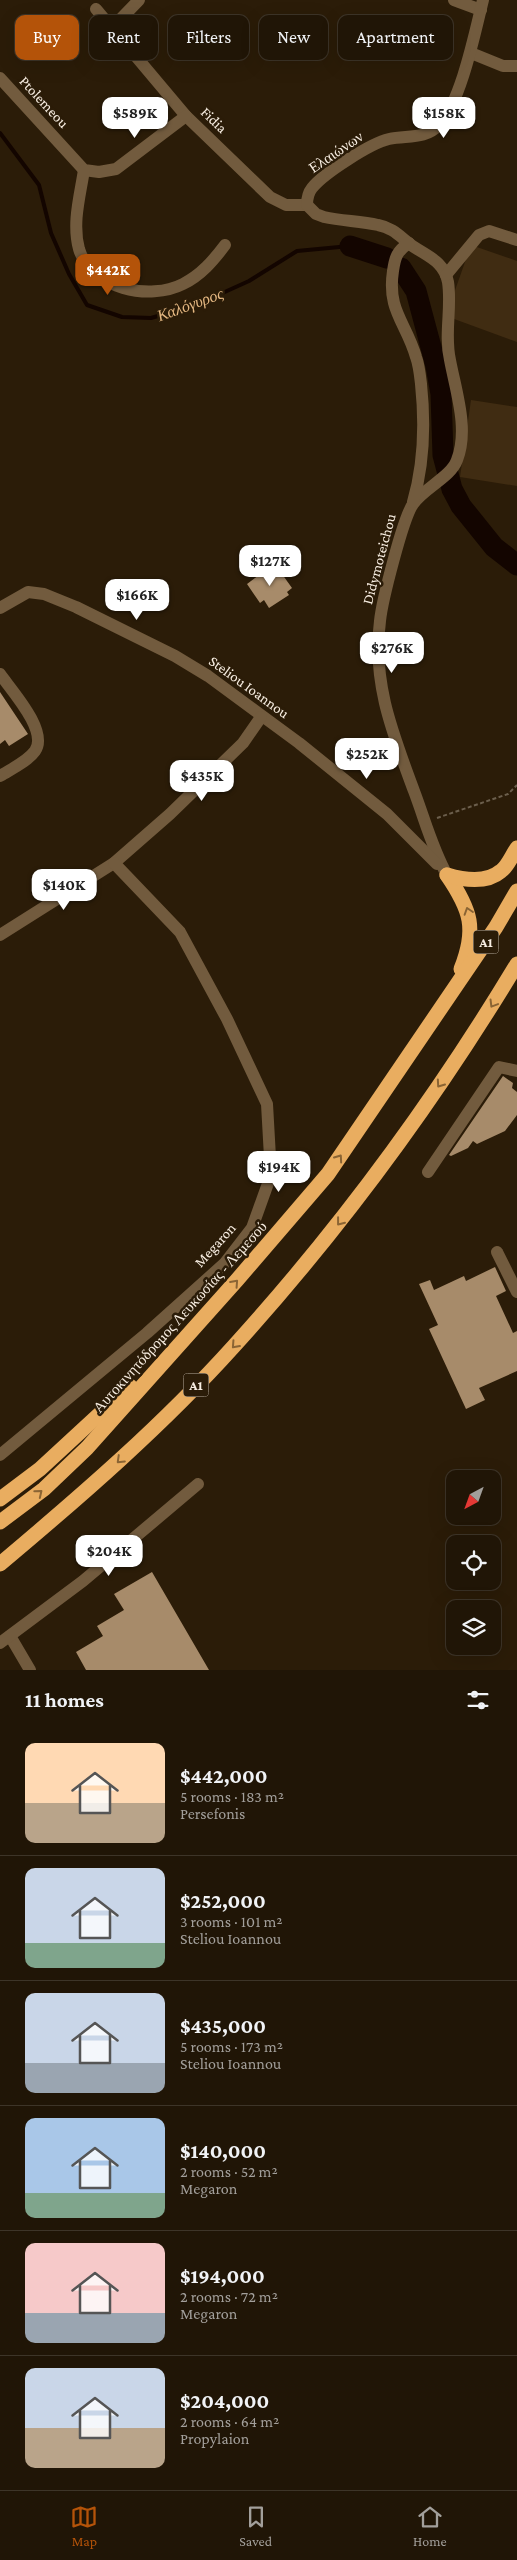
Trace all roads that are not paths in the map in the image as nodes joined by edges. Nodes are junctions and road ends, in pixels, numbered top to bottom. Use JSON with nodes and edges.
{"nodes":[{"id":1,"x":140,"y":0,"type":"edge"},
{"id":2,"x":454,"y":0,"type":"edge"},
{"id":3,"x":482,"y":5,"type":"edge"},
{"id":4,"x":96,"y":9,"type":"dead end"},
{"id":5,"x":101,"y":15,"type":"edge"},
{"id":6,"x":125,"y":15,"type":"edge"},
{"id":7,"x":471,"y":53,"type":"junction"},
{"id":8,"x":139,"y":60,"type":"edge"},
{"id":9,"x":517,"y":66,"type":"edge"},
{"id":10,"x":0,"y":78,"type":"edge"},
{"id":11,"x":186,"y":116,"type":"junction"},
{"id":12,"x":84,"y":170,"type":"junction"},
{"id":13,"x":307,"y":205,"type":"junction"},
{"id":14,"x":517,"y":240,"type":"edge"},
{"id":15,"x":409,"y":243,"type":"junction"},
{"id":16,"x":225,"y":245,"type":"dead end"},
{"id":17,"x":446,"y":274,"type":"junction"},
{"id":18,"x":412,"y":504,"type":"junction"},
{"id":19,"x":0,"y":608,"type":"edge"},
{"id":20,"x":0,"y":674,"type":"edge"},
{"id":21,"x":261,"y":717,"type":"junction"},
{"id":22,"x":0,"y":776,"type":"edge"},
{"id":23,"x":517,"y":848,"type":"edge"},
{"id":24,"x":114,"y":863,"type":"junction"},
{"id":25,"x":448,"y":875,"type":"junction"},
{"id":26,"x":517,"y":891,"type":"edge"},
{"id":27,"x":0,"y":935,"type":"edge"},
{"id":28,"x":517,"y":964,"type":"edge"},
{"id":29,"x":452,"y":991,"type":"junction"},
{"id":30,"x":517,"y":1071,"type":"edge"},
{"id":31,"x":428,"y":1172,"type":"dead end"},
{"id":32,"x":497,"y":1252,"type":"dead end"},
{"id":33,"x":517,"y":1292,"type":"edge"},
{"id":34,"x":202,"y":1319,"type":"junction"},
{"id":35,"x":0,"y":1455,"type":"edge"},
{"id":36,"x":198,"y":1484,"type":"dead end"},
{"id":37,"x":0,"y":1499,"type":"edge"},
{"id":38,"x":0,"y":1522,"type":"edge"},
{"id":39,"x":0,"y":1564,"type":"edge"},
{"id":40,"x":5,"y":1640,"type":"edge"},
{"id":41,"x":30,"y":1670,"type":"edge"}],
"edges":[{"from":1,"to":6,"type":"street"},
{"from":2,"to":3,"type":"street"},
{"from":3,"to":7,"type":"street","name":"Ελαιώνων"},
{"from":4,"to":5,"type":"street","name":"Fidia"},
{"from":7,"to":9,"type":"street"},
{"from":7,"to":13,"type":"street","name":"Ελαιώνων"},
{"from":8,"to":11,"type":"street","name":"Fidia"},
{"from":10,"to":12,"type":"street","name":"Ptolemeou"},
{"from":11,"to":12,"type":"street"},
{"from":11,"to":13,"type":"street","name":"Fidia"},
{"from":12,"to":16,"type":"street"},
{"from":13,"to":15,"type":"street"},
{"from":14,"to":17,"type":"street"},
{"from":15,"to":17,"type":"street"},
{"from":15,"to":18,"type":"street"},
{"from":17,"to":18,"type":"street","name":"Didymoteichou"},
{"from":18,"to":25,"type":"street","name":"Didymoteichou"},
{"from":19,"to":21,"type":"street","name":"Steliou Ioannou"},
{"from":20,"to":22,"type":"street"},
{"from":21,"to":24,"type":"street"},
{"from":21,"to":25,"type":"street","name":"Steliou Ioannou"},
{"from":23,"to":25,"type":"highway"},
{"from":24,"to":27,"type":"street"},
{"from":24,"to":35,"type":"street","name":"Megaron"},
{"from":29,"to":25,"type":"highway","one_way":true},
{"from":26,"to":29,"type":"highway","name":"Αυτοκινητόδρομος Λευκωσίας - Λεμεσού","number":"A1"},
{"from":28,"to":39,"type":"highway","number":"A1","one_way":true},
{"from":34,"to":29,"type":"highway","name":"Αυτοκινητόδρομος Λευκωσίας - Λεμεσού","number":"A1","one_way":true},
{"from":30,"to":31,"type":"street"},
{"from":32,"to":33,"type":"street"},
{"from":34,"to":37,"type":"highway"},
{"from":38,"to":34,"type":"highway","name":"Αυτοκινητόδρομος Λευκωσίας - Λεμεσού","number":"A1","one_way":true},
{"from":36,"to":40,"type":"street"},
{"from":40,"to":41,"type":"street"}]}
